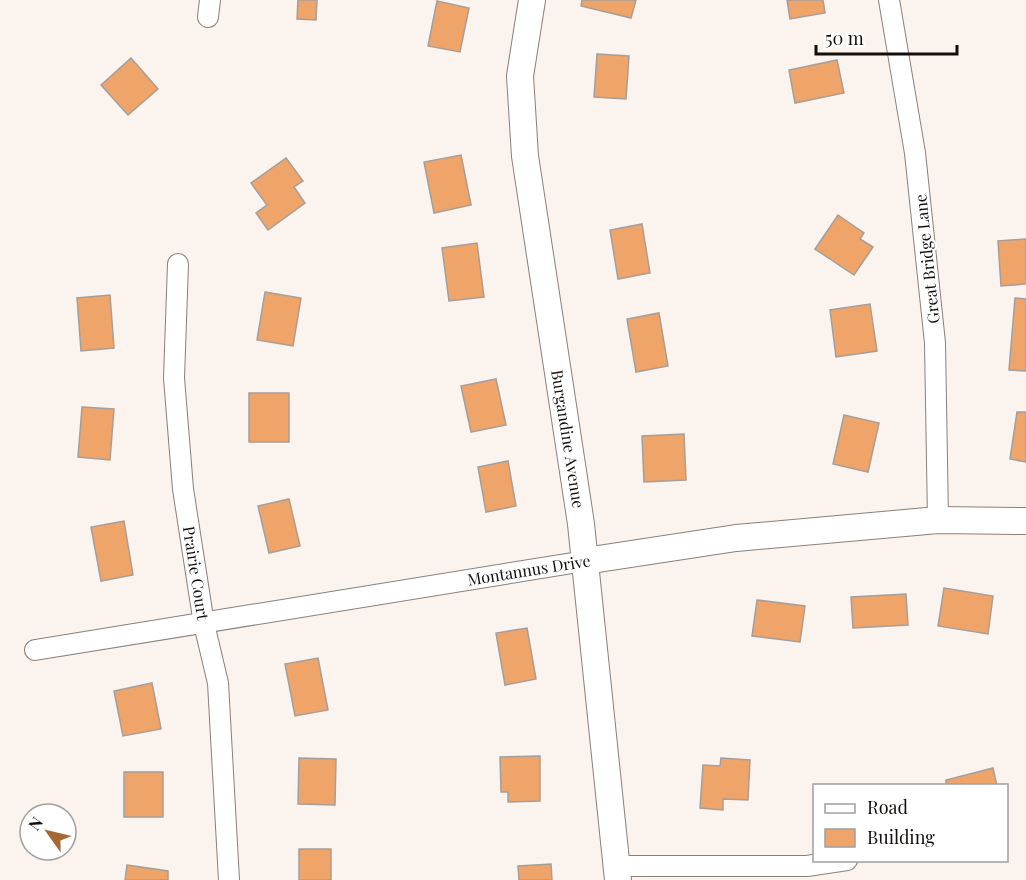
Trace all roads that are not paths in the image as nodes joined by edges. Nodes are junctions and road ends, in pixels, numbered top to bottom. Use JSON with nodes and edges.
{"nodes":[{"id":1,"x":532,"y":0,"type":"edge"},
{"id":2,"x":889,"y":0,"type":"edge"},
{"id":3,"x":178,"y":264,"type":"dead end"},
{"id":4,"x":938,"y":520,"type":"junction"},
{"id":5,"x":1026,"y":521,"type":"edge"},
{"id":6,"x":585,"y":561,"type":"junction"},
{"id":7,"x":204,"y":624,"type":"junction"},
{"id":8,"x":35,"y":650,"type":"dead end"},
{"id":9,"x":839,"y":862,"type":"edge"},
{"id":10,"x":618,"y":873,"type":"edge"},
{"id":11,"x":229,"y":880,"type":"edge"}],
"edges":[{"from":1,"to":6,"type":"street","name":"Burgandine Avenue"},
{"from":2,"to":4,"type":"street","name":"Great Bridge Lane"},
{"from":3,"to":7,"type":"street","name":"Prairie Court"},
{"from":4,"to":5,"type":"street","name":"Montannus Drive"},
{"from":4,"to":6,"type":"street","name":"Montannus Drive"},
{"from":6,"to":7,"type":"street","name":"Montannus Drive"},
{"from":6,"to":10,"type":"street","name":"Burgandine Avenue"},
{"from":7,"to":8,"type":"street","name":"Montannus Drive"},
{"from":7,"to":11,"type":"street","name":"Prairie Court"},
{"from":9,"to":10,"type":"street"}]}
